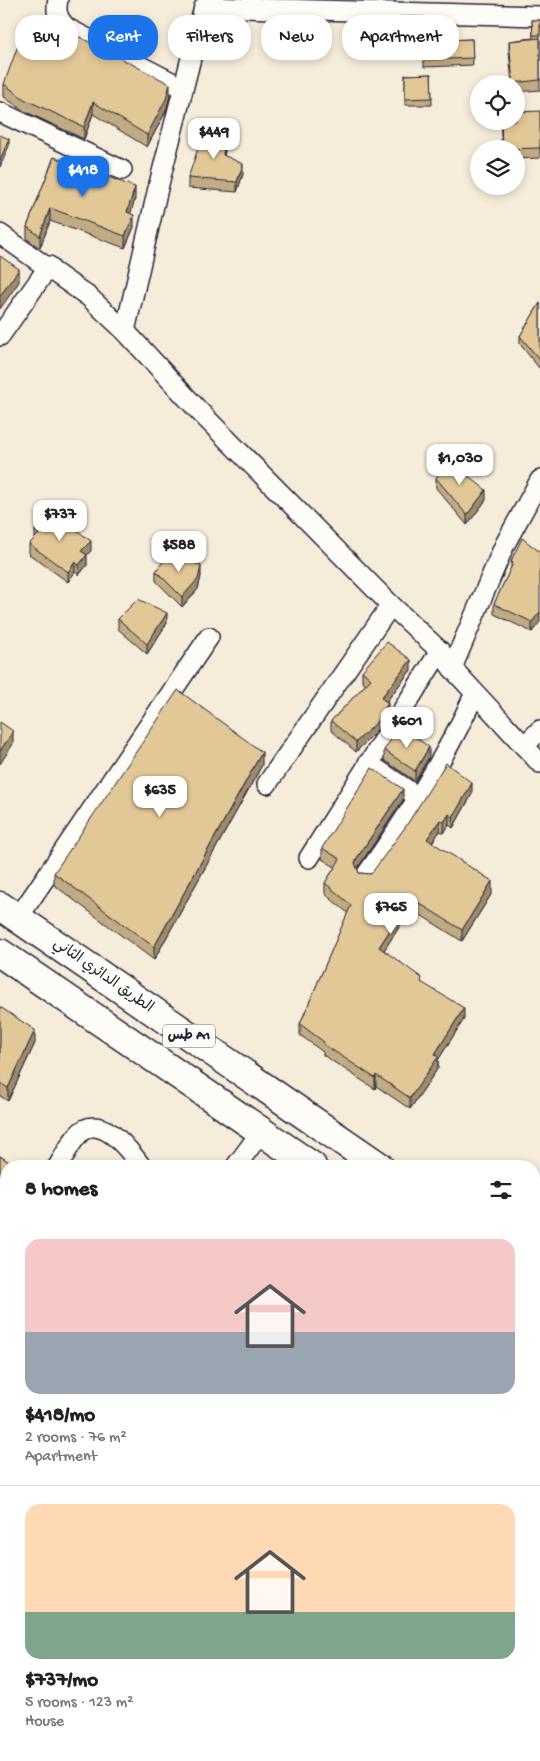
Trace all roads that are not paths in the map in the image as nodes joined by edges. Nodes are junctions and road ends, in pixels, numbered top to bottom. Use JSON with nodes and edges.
{"nodes":[{"id":1,"x":58,"y":0,"type":"edge"},
{"id":2,"x":205,"y":4,"type":"edge"},
{"id":3,"x":540,"y":16,"type":"edge"},
{"id":4,"x":184,"y":88,"type":"junction"},
{"id":5,"x":0,"y":112,"type":"edge"},
{"id":6,"x":122,"y":170,"type":"dead end"},
{"id":7,"x":0,"y":234,"type":"edge"},
{"id":8,"x":49,"y":266,"type":"junction"},
{"id":9,"x":125,"y":331,"type":"junction"},
{"id":10,"x":0,"y":336,"type":"edge"},
{"id":11,"x":540,"y":480,"type":"edge"},
{"id":12,"x":391,"y":605,"type":"junction"},
{"id":13,"x":209,"y":637,"type":"dead end"},
{"id":14,"x":440,"y":651,"type":"junction"},
{"id":15,"x":452,"y":668,"type":"junction"},
{"id":16,"x":475,"y":694,"type":"junction"},
{"id":17,"x":540,"y":730,"type":"edge"},
{"id":18,"x":524,"y":746,"type":"junction"},
{"id":19,"x":368,"y":763,"type":"junction"},
{"id":20,"x":540,"y":763,"type":"edge"},
{"id":21,"x":266,"y":784,"type":"dead end"},
{"id":22,"x":418,"y":797,"type":"junction"},
{"id":23,"x":309,"y":858,"type":"dead end"},
{"id":24,"x":366,"y":875,"type":"edge"},
{"id":25,"x":9,"y":912,"type":"edge"},
{"id":26,"x":0,"y":953,"type":"edge"},
{"id":27,"x":261,"y":1132,"type":"junction"},
{"id":28,"x":62,"y":1160,"type":"edge"},
{"id":29,"x":137,"y":1160,"type":"edge"},
{"id":30,"x":240,"y":1160,"type":"edge"},
{"id":31,"x":303,"y":1160,"type":"edge"},
{"id":32,"x":369,"y":1160,"type":"edge"}],
"edges":[{"from":1,"to":4,"type":"street"},
{"from":2,"to":3,"type":"street"},
{"from":2,"to":4,"type":"street"},
{"from":4,"to":9,"type":"street"},
{"from":5,"to":6,"type":"street"},
{"from":7,"to":8,"type":"street"},
{"from":8,"to":9,"type":"street"},
{"from":8,"to":10,"type":"street"},
{"from":9,"to":12,"type":"street"},
{"from":11,"to":15,"type":"street"},
{"from":12,"to":14,"type":"street"},
{"from":12,"to":21,"type":"street"},
{"from":13,"to":25,"type":"street"},
{"from":14,"to":15,"type":"street"},
{"from":14,"to":19,"type":"street"},
{"from":15,"to":16,"type":"street"},
{"from":16,"to":18,"type":"street"},
{"from":16,"to":22,"type":"street"},
{"from":17,"to":18,"type":"street"},
{"from":18,"to":20,"type":"street"},
{"from":19,"to":22,"type":"street"},
{"from":19,"to":23,"type":"street"},
{"from":22,"to":24,"type":"street"},
{"from":25,"to":32,"type":"highway","name":"الطريق الدائري الثاني","number":"طس A1"},
{"from":26,"to":27,"type":"highway","number":"طس A1"},
{"from":27,"to":30,"type":"street"},
{"from":27,"to":31,"type":"highway","number":"طس A1"},
{"from":28,"to":29,"type":"street"}]}
